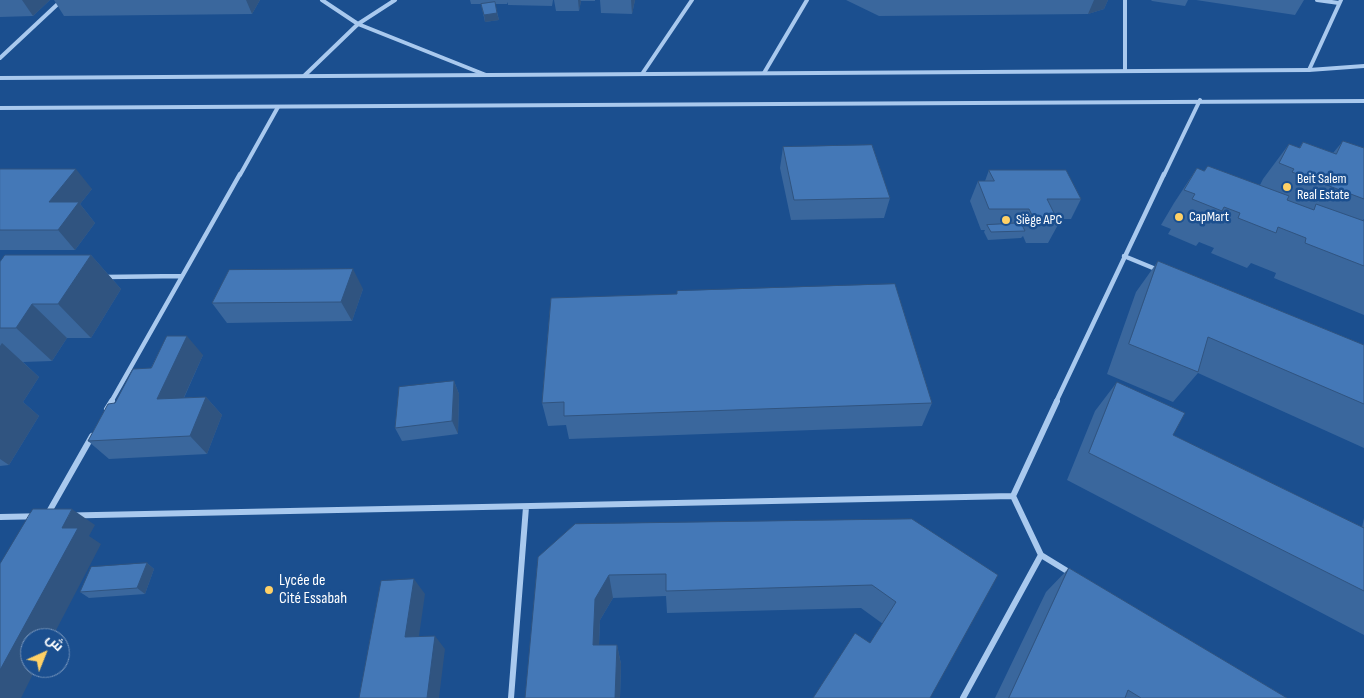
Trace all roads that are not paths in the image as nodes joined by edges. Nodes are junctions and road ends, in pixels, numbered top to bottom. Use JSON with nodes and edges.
{"nodes":[{"id":1,"x":62,"y":0,"type":"edge"},
{"id":2,"x":322,"y":0,"type":"edge"},
{"id":3,"x":395,"y":0,"type":"edge"},
{"id":4,"x":692,"y":0,"type":"edge"},
{"id":5,"x":806,"y":0,"type":"edge"},
{"id":6,"x":1124,"y":0,"type":"edge"},
{"id":7,"x":1317,"y":0,"type":"edge"},
{"id":8,"x":1340,"y":2,"type":"edge"},
{"id":9,"x":358,"y":24,"type":"junction"},
{"id":10,"x":0,"y":58,"type":"edge"},
{"id":11,"x":1364,"y":66,"type":"edge"},
{"id":12,"x":1309,"y":70,"type":"junction"},
{"id":13,"x":1125,"y":71,"type":"junction"},
{"id":14,"x":642,"y":74,"type":"junction"},
{"id":15,"x":764,"y":74,"type":"junction"},
{"id":16,"x":487,"y":75,"type":"junction"},
{"id":17,"x":304,"y":76,"type":"junction"},
{"id":18,"x":0,"y":78,"type":"edge"},
{"id":19,"x":1200,"y":100,"type":"junction"},
{"id":20,"x":1364,"y":100,"type":"edge"},
{"id":21,"x":278,"y":107,"type":"junction"},
{"id":22,"x":0,"y":108,"type":"edge"},
{"id":23,"x":1124,"y":256,"type":"junction"},
{"id":24,"x":1168,"y":275,"type":"edge"},
{"id":25,"x":182,"y":276,"type":"junction"},
{"id":26,"x":96,"y":278,"type":"dead end"},
{"id":27,"x":105,"y":414,"type":"edge"},
{"id":28,"x":95,"y":431,"type":"edge"},
{"id":29,"x":1013,"y":496,"type":"junction"},
{"id":30,"x":526,"y":507,"type":"junction"},
{"id":31,"x":47,"y":516,"type":"junction"},
{"id":32,"x":0,"y":518,"type":"edge"},
{"id":33,"x":1040,"y":555,"type":"junction"},
{"id":34,"x":1082,"y":580,"type":"edge"},
{"id":35,"x":0,"y":598,"type":"edge"},
{"id":36,"x":511,"y":698,"type":"edge"},
{"id":37,"x":963,"y":698,"type":"edge"}],
"edges":[{"from":1,"to":10,"type":"street"},
{"from":2,"to":9,"type":"street"},
{"from":3,"to":9,"type":"street"},
{"from":4,"to":14,"type":"street"},
{"from":5,"to":15,"type":"street"},
{"from":6,"to":13,"type":"street"},
{"from":7,"to":8,"type":"street"},
{"from":8,"to":12,"type":"street"},
{"from":9,"to":16,"type":"street"},
{"from":9,"to":17,"type":"street"},
{"from":11,"to":12,"type":"street"},
{"from":12,"to":13,"type":"street"},
{"from":13,"to":15,"type":"street"},
{"from":14,"to":15,"type":"street"},
{"from":14,"to":16,"type":"street"},
{"from":16,"to":17,"type":"street"},
{"from":17,"to":18,"type":"street"},
{"from":19,"to":20,"type":"street"},
{"from":19,"to":21,"type":"street"},
{"from":19,"to":23,"type":"street"},
{"from":21,"to":22,"type":"street"},
{"from":21,"to":25,"type":"street"},
{"from":23,"to":24,"type":"street"},
{"from":23,"to":29,"type":"street"},
{"from":25,"to":26,"type":"street"},
{"from":25,"to":27,"type":"street"},
{"from":28,"to":31,"type":"street"},
{"from":29,"to":30,"type":"street"},
{"from":29,"to":33,"type":"street"},
{"from":30,"to":31,"type":"street"},
{"from":30,"to":36,"type":"street"},
{"from":31,"to":32,"type":"street"},
{"from":31,"to":35,"type":"street"},
{"from":33,"to":34,"type":"street"},
{"from":33,"to":37,"type":"street"}]}
